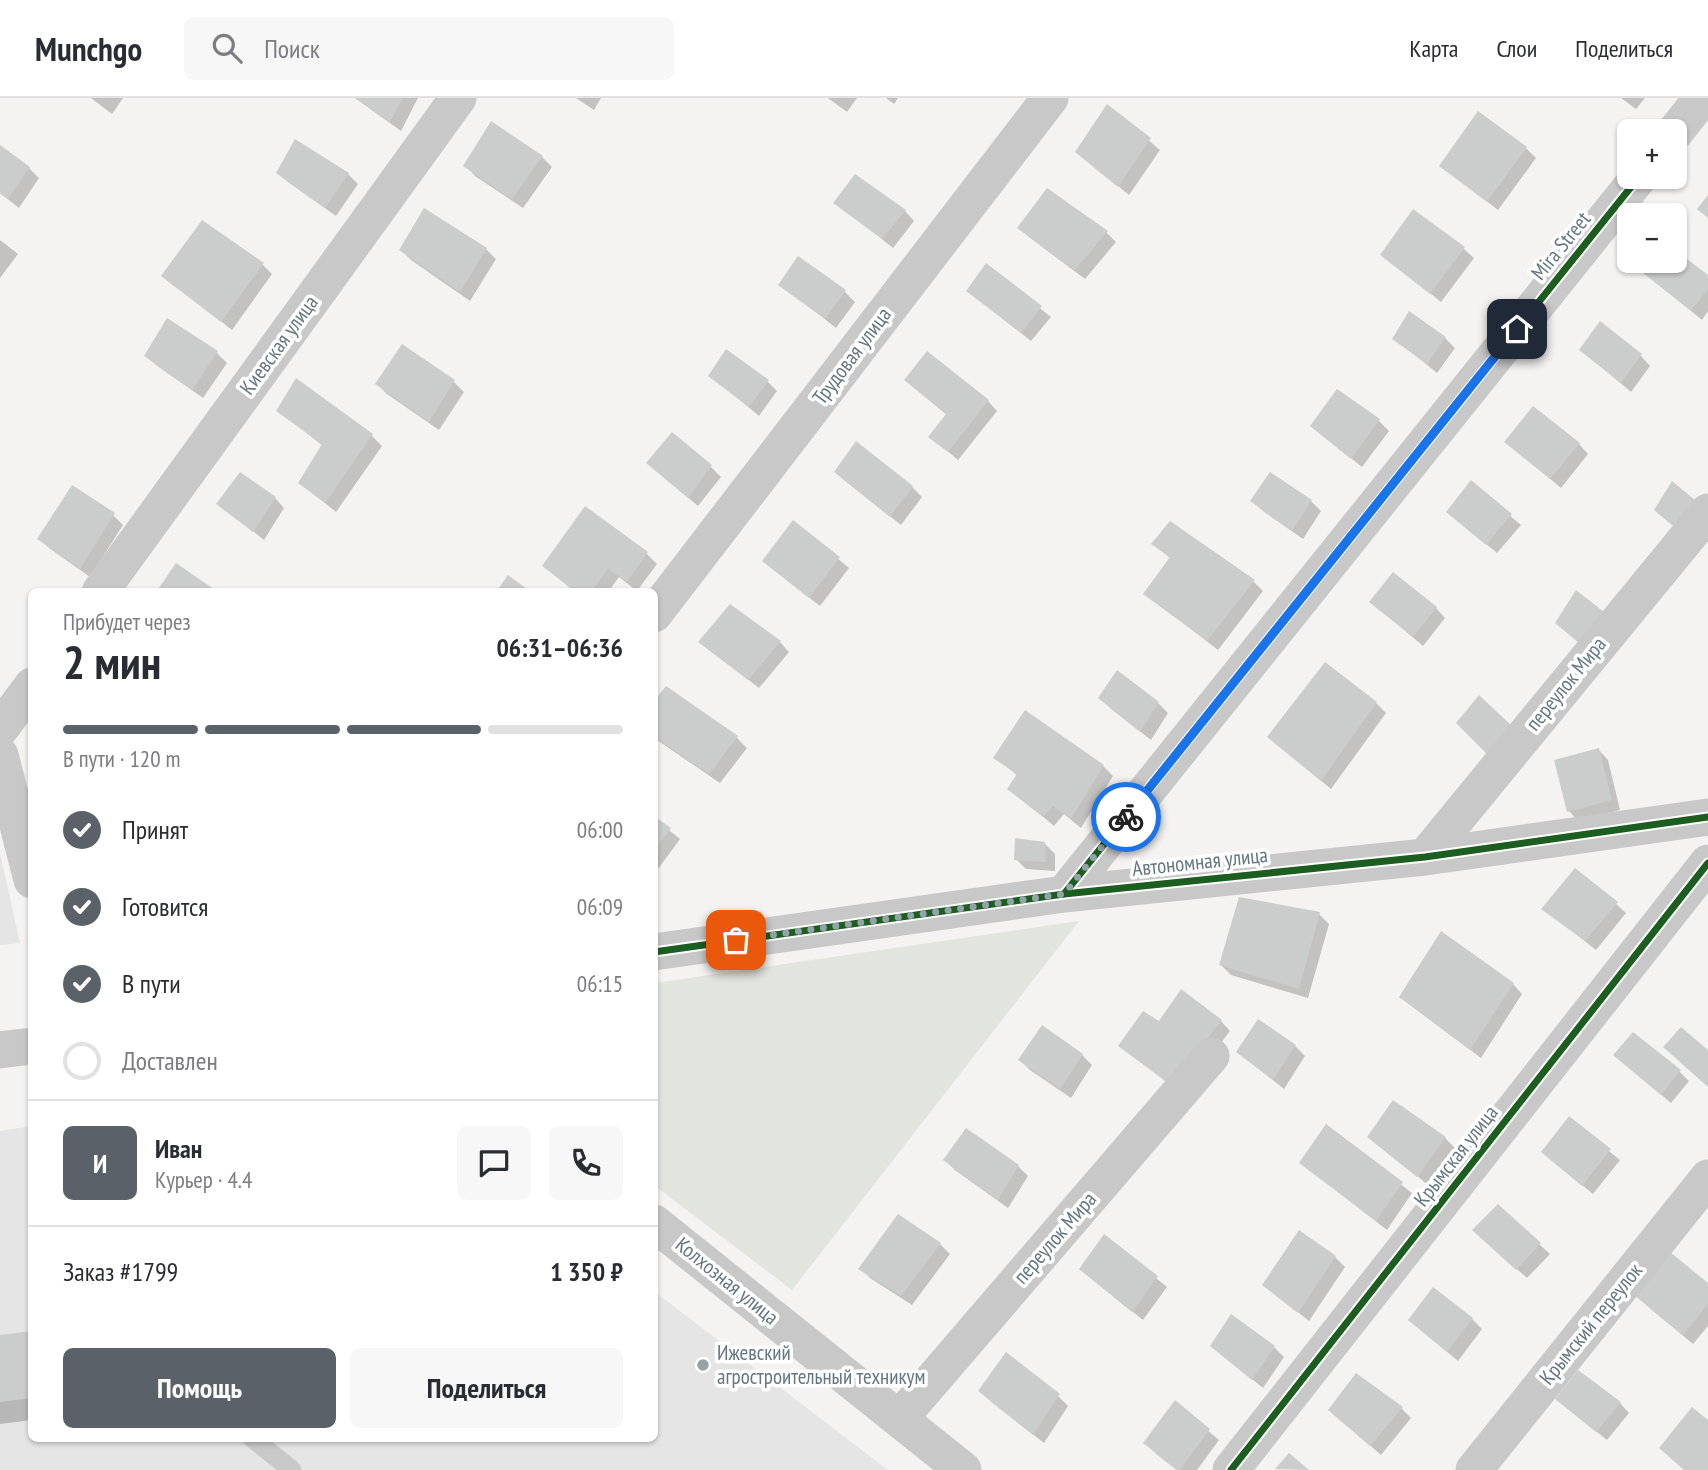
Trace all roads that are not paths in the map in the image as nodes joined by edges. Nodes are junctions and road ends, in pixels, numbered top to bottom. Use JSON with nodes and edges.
{"nodes":[{"id":1,"x":458,"y":98,"type":"edge"},
{"id":2,"x":1050,"y":98,"type":"edge"},
{"id":3,"x":1702,"y":98,"type":"edge"},
{"id":4,"x":1685,"y":119,"type":"edge"},
{"id":5,"x":1629,"y":189,"type":"edge"},
{"id":6,"x":1708,"y":512,"type":"edge"},
{"id":7,"x":103,"y":588,"type":"edge"},
{"id":8,"x":658,"y":609,"type":"edge"},
{"id":9,"x":28,"y":690,"type":"edge"},
{"id":10,"x":0,"y":729,"type":"edge"},
{"id":11,"x":0,"y":755,"type":"edge"},
{"id":12,"x":1708,"y":817,"type":"edge"},
{"id":13,"x":1425,"y":857,"type":"junction"},
{"id":14,"x":1708,"y":863,"type":"edge"},
{"id":15,"x":28,"y":864,"type":"edge"},
{"id":16,"x":1064,"y":894,"type":"junction"},
{"id":17,"x":658,"y":950,"type":"edge"},
{"id":18,"x":28,"y":1046,"type":"edge"},
{"id":19,"x":0,"y":1050,"type":"edge"},
{"id":20,"x":1211,"y":1056,"type":"dead end"},
{"id":21,"x":1708,"y":1178,"type":"edge"},
{"id":22,"x":658,"y":1226,"type":"edge"},
{"id":23,"x":899,"y":1419,"type":"junction"},
{"id":24,"x":258,"y":1442,"type":"edge"},
{"id":25,"x":292,"y":1470,"type":"edge"},
{"id":26,"x":963,"y":1470,"type":"edge"},
{"id":27,"x":1231,"y":1470,"type":"edge"},
{"id":28,"x":1474,"y":1470,"type":"edge"}],
"edges":[{"from":1,"to":7,"type":"street","name":"Киевская улица"},
{"from":2,"to":8,"type":"street","name":"Трудовая улица"},
{"from":3,"to":4,"type":"street"},
{"from":5,"to":16,"type":"street","name":"Mira Street"},
{"from":6,"to":13,"type":"street","name":"переулок Мира"},
{"from":9,"to":10,"type":"street"},
{"from":11,"to":15,"type":"street"},
{"from":12,"to":13,"type":"street","name":"Автономная улица"},
{"from":13,"to":16,"type":"street","name":"Автономная улица"},
{"from":14,"to":27,"type":"street","name":"Крымская улица"},
{"from":16,"to":17,"type":"street","name":"Автономная улица"},
{"from":18,"to":19,"type":"street"},
{"from":20,"to":23,"type":"street","name":"переулок Мира"},
{"from":21,"to":28,"type":"street","name":"Крымский переулок"},
{"from":22,"to":23,"type":"street","name":"Колхозная улица"},
{"from":23,"to":26,"type":"street","name":"Колхозная улица"},
{"from":24,"to":25,"type":"lane"}]}
